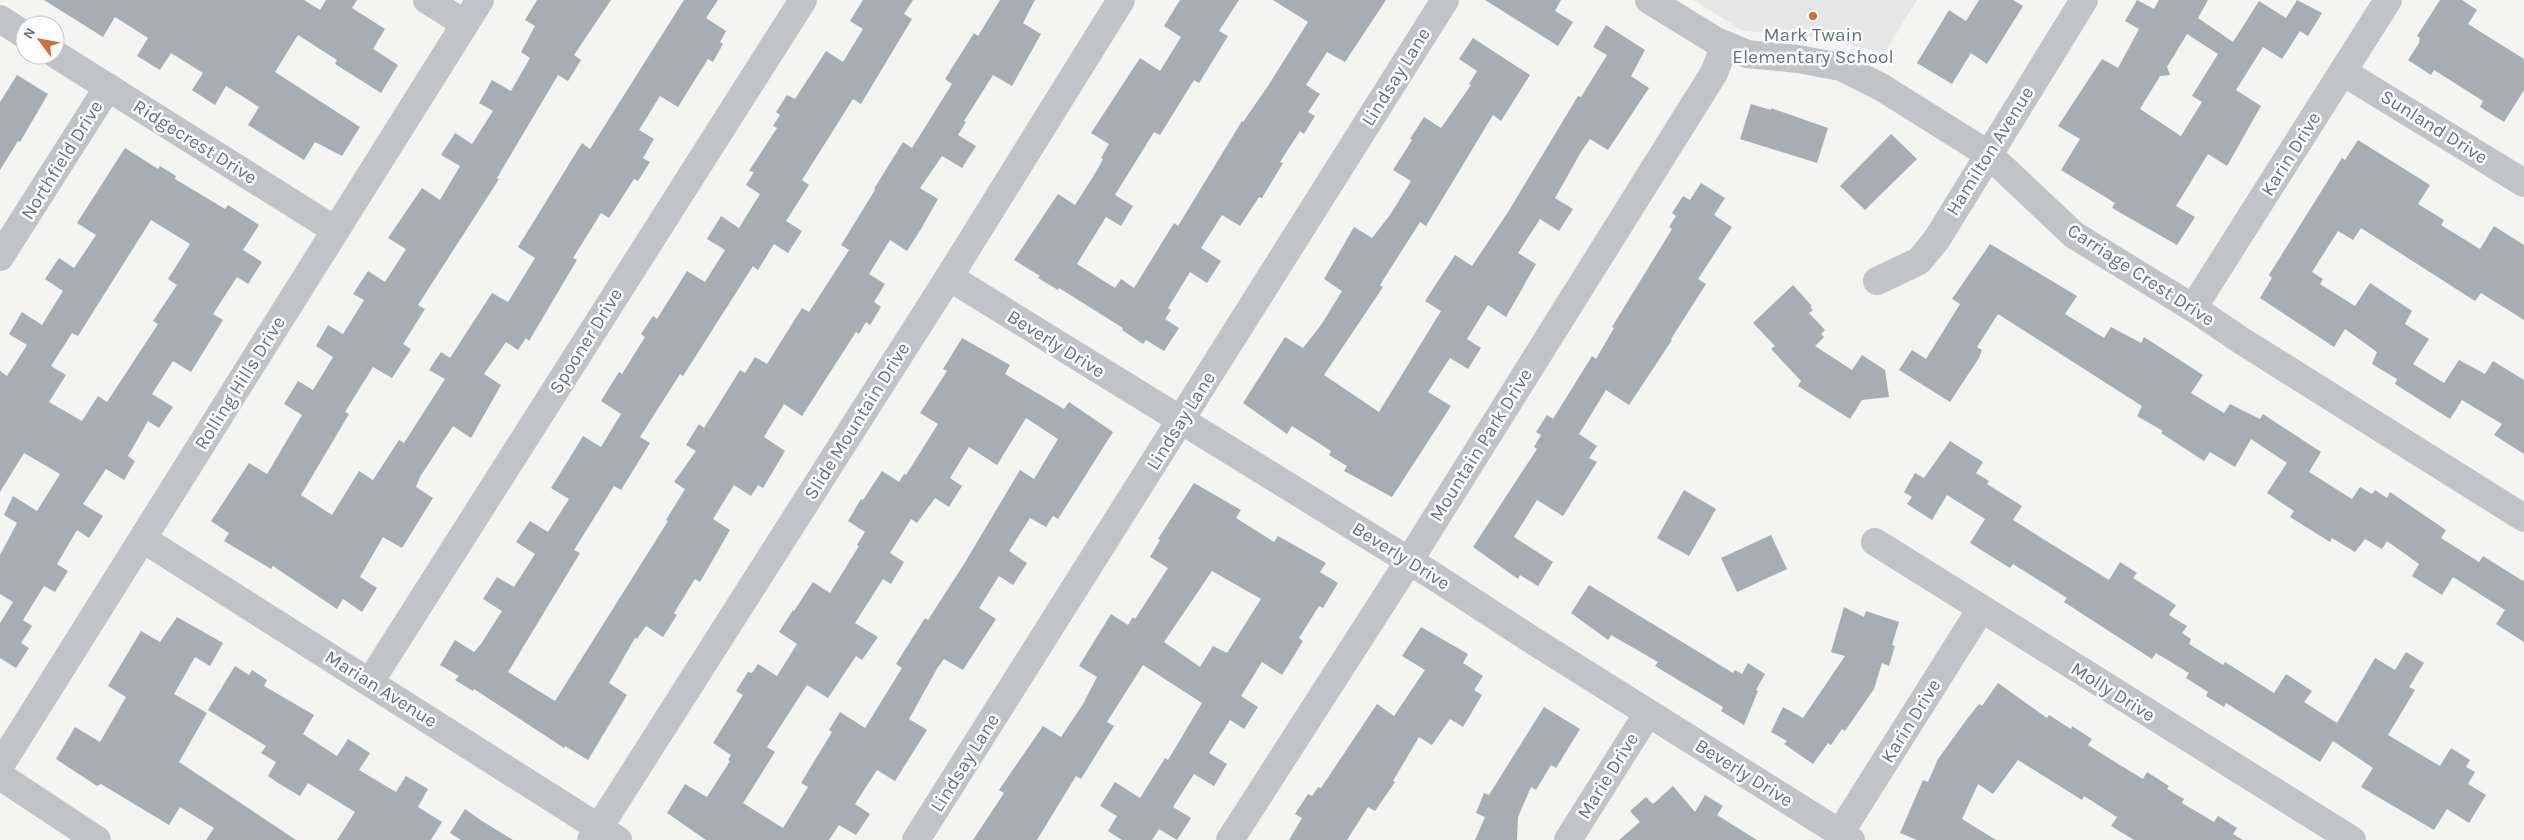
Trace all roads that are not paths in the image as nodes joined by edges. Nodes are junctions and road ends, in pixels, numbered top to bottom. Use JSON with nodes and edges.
{"nodes":[{"id":1,"x":427,"y":0,"type":"edge"},
{"id":2,"x":480,"y":0,"type":"edge"},
{"id":3,"x":803,"y":0,"type":"edge"},
{"id":4,"x":1121,"y":0,"type":"edge"},
{"id":5,"x":1445,"y":0,"type":"edge"},
{"id":6,"x":1649,"y":0,"type":"edge"},
{"id":7,"x":2084,"y":0,"type":"edge"},
{"id":8,"x":2388,"y":0,"type":"edge"},
{"id":9,"x":0,"y":19,"type":"edge"},
{"id":10,"x":465,"y":24,"type":"junction"},
{"id":11,"x":15,"y":29,"type":"edge"},
{"id":12,"x":1725,"y":45,"type":"junction"},
{"id":13,"x":65,"y":60,"type":"edge"},
{"id":14,"x":2342,"y":72,"type":"junction"},
{"id":15,"x":108,"y":87,"type":"junction"},
{"id":16,"x":1988,"y":154,"type":"junction"},
{"id":17,"x":2524,"y":183,"type":"edge"},
{"id":18,"x":335,"y":230,"type":"junction"},
{"id":19,"x":0,"y":257,"type":"edge"},
{"id":20,"x":949,"y":277,"type":"junction"},
{"id":21,"x":1876,"y":281,"type":"dead end"},
{"id":22,"x":2193,"y":308,"type":"junction"},
{"id":23,"x":1180,"y":422,"type":"junction"},
{"id":24,"x":2524,"y":518,"type":"edge"},
{"id":25,"x":143,"y":539,"type":"junction"},
{"id":26,"x":1875,"y":542,"type":"dead end"},
{"id":27,"x":1409,"y":561,"type":"junction"},
{"id":28,"x":1981,"y":609,"type":"junction"},
{"id":29,"x":370,"y":682,"type":"junction"},
{"id":30,"x":1648,"y":713,"type":"junction"},
{"id":31,"x":0,"y":766,"type":"edge"},
{"id":32,"x":0,"y":776,"type":"edge"},
{"id":33,"x":602,"y":836,"type":"edge"},
{"id":34,"x":1846,"y":837,"type":"edge"},
{"id":35,"x":97,"y":840,"type":"edge"},
{"id":36,"x":916,"y":840,"type":"edge"},
{"id":37,"x":1230,"y":840,"type":"edge"},
{"id":38,"x":1568,"y":840,"type":"edge"},
{"id":39,"x":2352,"y":840,"type":"edge"}],
"edges":[{"from":1,"to":10,"type":"street"},
{"from":2,"to":10,"type":"street","name":"Rolling Hills Drive"},
{"from":3,"to":29,"type":"street","name":"Spooner Drive"},
{"from":4,"to":20,"type":"street","name":"Slide Mountain Drive"},
{"from":5,"to":23,"type":"street","name":"Lindsay Lane"},
{"from":6,"to":12,"type":"street","name":"Carriage Crest Drive"},
{"from":7,"to":16,"type":"street","name":"Hamilton Avenue"},
{"from":8,"to":14,"type":"street","name":"Karin Drive"},
{"from":9,"to":11,"type":"street"},
{"from":10,"to":18,"type":"street","name":"Rolling Hills Drive"},
{"from":12,"to":16,"type":"street","name":"Carriage Crest Drive"},
{"from":12,"to":27,"type":"street","name":"Mountain Park Drive"},
{"from":13,"to":15,"type":"street","name":"Ridgecrest Drive"},
{"from":14,"to":17,"type":"street","name":"Sunland Drive"},
{"from":14,"to":22,"type":"street","name":"Karin Drive"},
{"from":15,"to":18,"type":"street","name":"Ridgecrest Drive"},
{"from":15,"to":19,"type":"street","name":"Northfield Drive"},
{"from":16,"to":21,"type":"street","name":"Hamilton Avenue"},
{"from":16,"to":22,"type":"street","name":"Carriage Crest Drive"},
{"from":18,"to":25,"type":"street","name":"Rolling Hills Drive"},
{"from":20,"to":23,"type":"street","name":"Beverly Drive"},
{"from":20,"to":33,"type":"street","name":"Slide Mountain Drive"},
{"from":22,"to":24,"type":"street","name":"Carriage Crest Drive"},
{"from":23,"to":27,"type":"street","name":"Beverly Drive"},
{"from":23,"to":36,"type":"street","name":"Lindsay Lane"},
{"from":25,"to":29,"type":"street","name":"Marian Avenue"},
{"from":25,"to":31,"type":"street","name":"Rolling Hills Drive"},
{"from":26,"to":28,"type":"street","name":"Molly Drive"},
{"from":27,"to":30,"type":"street","name":"Beverly Drive"},
{"from":27,"to":37,"type":"street","name":"Mountain Park Drive"},
{"from":28,"to":34,"type":"street","name":"Karin Drive"},
{"from":28,"to":39,"type":"street","name":"Molly Drive"},
{"from":29,"to":33,"type":"street","name":"Marian Avenue"},
{"from":30,"to":34,"type":"street","name":"Beverly Drive"},
{"from":30,"to":38,"type":"street","name":"Marie Drive"},
{"from":32,"to":35,"type":"street"}]}
